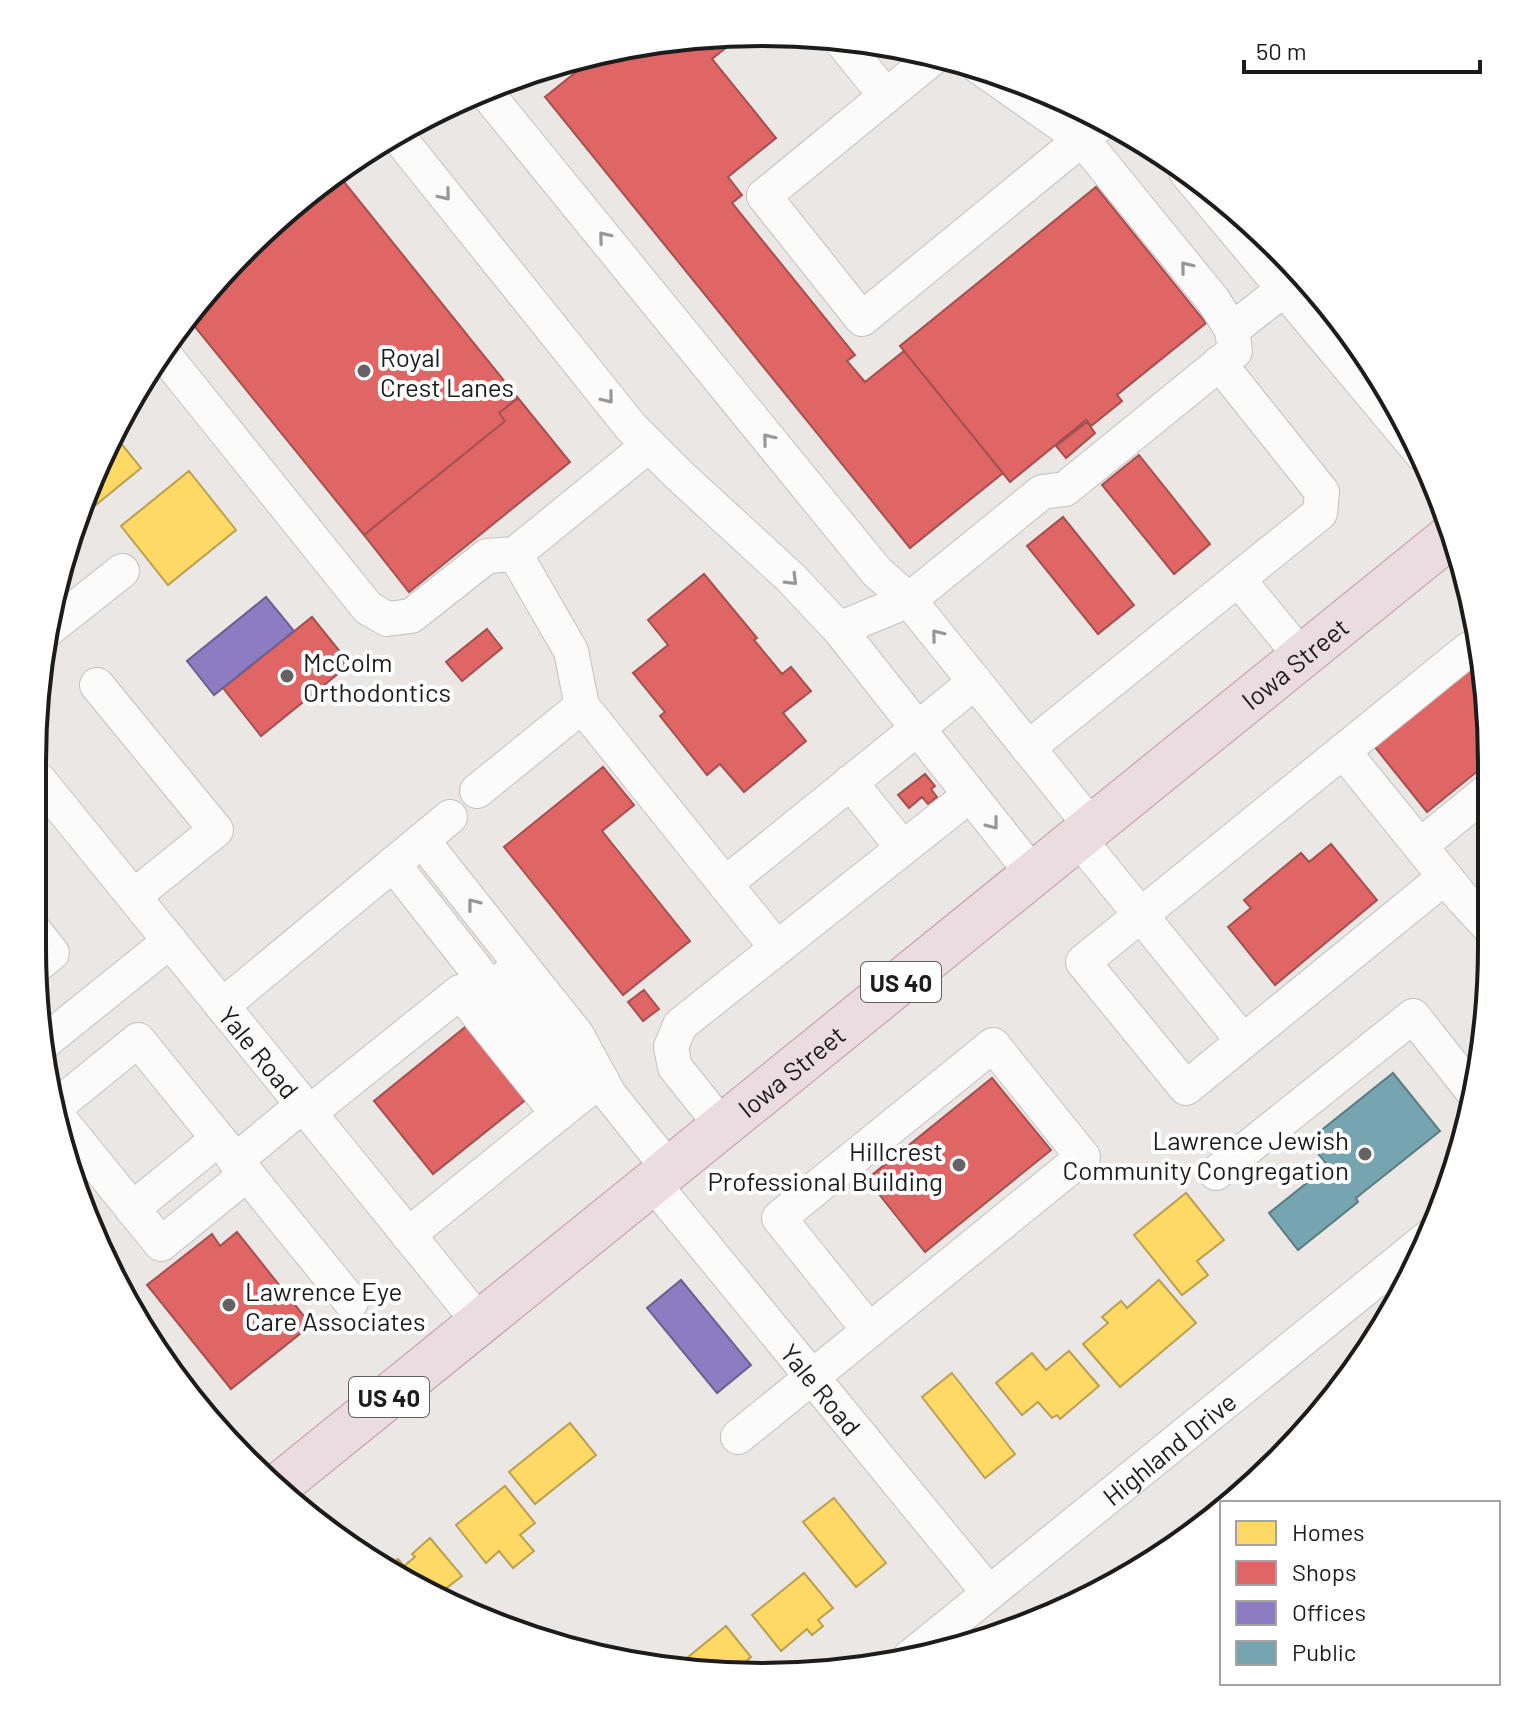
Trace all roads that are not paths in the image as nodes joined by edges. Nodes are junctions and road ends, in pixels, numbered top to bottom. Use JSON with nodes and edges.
{"nodes":[{"id":1,"x":850,"y":52,"type":"edge"},
{"id":2,"x":924,"y":65,"type":"edge"},
{"id":3,"x":886,"y":96,"type":"junction"},
{"id":4,"x":492,"y":100,"type":"edge"},
{"id":5,"x":1071,"y":116,"type":"edge"},
{"id":6,"x":1094,"y":129,"type":"edge"},
{"id":7,"x":403,"y":143,"type":"edge"},
{"id":8,"x":1261,"y":250,"type":"edge"},
{"id":9,"x":1284,"y":289,"type":"junction"},
{"id":10,"x":1232,"y":330,"type":"junction"},
{"id":11,"x":1346,"y":348,"type":"edge"},
{"id":12,"x":169,"y":361,"type":"edge"},
{"id":13,"x":1219,"y":363,"type":"junction"},
{"id":14,"x":649,"y":445,"type":"junction"},
{"id":15,"x":1443,"y":542,"type":"edge"},
{"id":16,"x":515,"y":554,"type":"junction"},
{"id":17,"x":122,"y":571,"type":"dead end"},
{"id":18,"x":1238,"y":579,"type":"junction"},
{"id":19,"x":909,"y":600,"type":"junction"},
{"id":20,"x":61,"y":620,"type":"edge"},
{"id":21,"x":839,"y":629,"type":"junction"},
{"id":22,"x":1469,"y":649,"type":"edge"},
{"id":23,"x":1301,"y":656,"type":"junction"},
{"id":24,"x":975,"y":682,"type":"junction"},
{"id":25,"x":97,"y":685,"type":"dead end"},
{"id":26,"x":582,"y":706,"type":"junction"},
{"id":27,"x":917,"y":728,"type":"junction"},
{"id":28,"x":1028,"y":748,"type":"junction"},
{"id":29,"x":1343,"y":751,"type":"junction"},
{"id":30,"x":850,"y":782,"type":"junction"},
{"id":31,"x":46,"y":789,"type":"edge"},
{"id":32,"x":477,"y":791,"type":"dead end"},
{"id":33,"x":970,"y":795,"type":"junction"},
{"id":34,"x":1478,"y":799,"type":"edge"},
{"id":35,"x":450,"y":817,"type":"dead end"},
{"id":36,"x":1085,"y":832,"type":"junction"},
{"id":37,"x":422,"y":840,"type":"junction"},
{"id":38,"x":1420,"y":846,"type":"junction"},
{"id":39,"x":903,"y":848,"type":"junction"},
{"id":40,"x":393,"y":864,"type":"junction"},
{"id":41,"x":1033,"y":874,"type":"junction"},
{"id":42,"x":1445,"y":877,"type":"junction"},
{"id":43,"x":725,"y":884,"type":"junction"},
{"id":44,"x":134,"y":896,"type":"junction"},
{"id":45,"x":1478,"y":914,"type":"edge"},
{"id":46,"x":1141,"y":915,"type":"junction"},
{"id":47,"x":170,"y":941,"type":"junction"},
{"id":48,"x":777,"y":948,"type":"junction"},
{"id":49,"x":489,"y":984,"type":"junction"},
{"id":50,"x":222,"y":1006,"type":"junction"},
{"id":51,"x":52,"y":1036,"type":"edge"},
{"id":52,"x":1243,"y":1041,"type":"junction"},
{"id":53,"x":1465,"y":1082,"type":"edge"},
{"id":54,"x":578,"y":1098,"type":"junction"},
{"id":55,"x":63,"y":1102,"type":"edge"},
{"id":56,"x":306,"y":1109,"type":"junction"},
{"id":57,"x":722,"y":1126,"type":"junction"},
{"id":58,"x":70,"y":1132,"type":"edge"},
{"id":59,"x":233,"y":1158,"type":"junction"},
{"id":60,"x":1216,"y":1173,"type":"dead end"},
{"id":61,"x":661,"y":1176,"type":"junction"},
{"id":62,"x":132,"y":1209,"type":"junction"},
{"id":63,"x":408,"y":1235,"type":"junction"},
{"id":64,"x":1409,"y":1253,"type":"edge"},
{"id":65,"x":351,"y":1302,"type":"dead end"},
{"id":66,"x":480,"y":1323,"type":"junction"},
{"id":67,"x":869,"y":1330,"type":"junction"},
{"id":68,"x":812,"y":1377,"type":"junction"},
{"id":69,"x":738,"y":1437,"type":"dead end"},
{"id":70,"x":285,"y":1480,"type":"edge"},
{"id":71,"x":989,"y":1593,"type":"junction"},
{"id":72,"x":927,"y":1643,"type":"edge"}],
"edges":[{"from":1,"to":3,"type":"street"},
{"from":2,"to":3,"type":"street"},
{"from":3,"to":6,"type":"street"},
{"from":19,"to":4,"type":"street","one_way":true},
{"from":5,"to":6,"type":"street"},
{"from":10,"to":6,"type":"street","one_way":true},
{"from":7,"to":14,"type":"street","one_way":true},
{"from":8,"to":9,"type":"street"},
{"from":9,"to":10,"type":"street"},
{"from":9,"to":11,"type":"street"},
{"from":10,"to":13,"type":"street"},
{"from":12,"to":16,"type":"street"},
{"from":13,"to":18,"type":"street"},
{"from":13,"to":19,"type":"street"},
{"from":14,"to":16,"type":"street"},
{"from":14,"to":21,"type":"street","one_way":true},
{"from":15,"to":23,"type":"highway","name":"Iowa Street","number":"US 40"},
{"from":16,"to":26,"type":"street"},
{"from":17,"to":20,"type":"street"},
{"from":18,"to":23,"type":"street"},
{"from":18,"to":28,"type":"street"},
{"from":19,"to":21,"type":"street"},
{"from":24,"to":19,"type":"street","one_way":true},
{"from":21,"to":27,"type":"street"},
{"from":22,"to":29,"type":"street"},
{"from":23,"to":36,"type":"highway","name":"Iowa Street","number":"US 40"},
{"from":24,"to":27,"type":"street"},
{"from":24,"to":28,"type":"street"},
{"from":25,"to":44,"type":"street"},
{"from":26,"to":32,"type":"street"},
{"from":26,"to":43,"type":"street"},
{"from":27,"to":30,"type":"street"},
{"from":27,"to":33,"type":"street"},
{"from":28,"to":36,"type":"street"},
{"from":29,"to":38,"type":"street"},
{"from":29,"to":46,"type":"street"},
{"from":30,"to":39,"type":"street"},
{"from":30,"to":43,"type":"street"},
{"from":31,"to":44,"type":"street","name":"Yale Road"},
{"from":33,"to":39,"type":"street"},
{"from":33,"to":41,"type":"street","one_way":true},
{"from":34,"to":38,"type":"street"},
{"from":35,"to":37,"type":"street"},
{"from":36,"to":41,"type":"highway","name":"Iowa Street","number":"US 40"},
{"from":36,"to":46,"type":"street"},
{"from":37,"to":40,"type":"street"},
{"from":49,"to":37,"type":"street","one_way":true},
{"from":38,"to":42,"type":"street"},
{"from":39,"to":48,"type":"street"},
{"from":40,"to":49,"type":"street"},
{"from":40,"to":50,"type":"street"},
{"from":41,"to":57,"type":"highway","name":"Iowa Street","number":"US 40"},
{"from":42,"to":45,"type":"street"},
{"from":42,"to":52,"type":"street"},
{"from":43,"to":48,"type":"street"},
{"from":44,"to":47,"type":"street","name":"Yale Road"},
{"from":46,"to":52,"type":"street"},
{"from":46,"to":52,"type":"street"},
{"from":47,"to":50,"type":"street","name":"Yale Road"},
{"from":47,"to":51,"type":"street"},
{"from":48,"to":57,"type":"street"},
{"from":49,"to":54,"type":"street"},
{"from":49,"to":54,"type":"street"},
{"from":49,"to":56,"type":"street"},
{"from":50,"to":56,"type":"street","name":"Yale Road"},
{"from":53,"to":60,"type":"street"},
{"from":54,"to":61,"type":"street","name":"Yale Road"},
{"from":54,"to":63,"type":"street"},
{"from":55,"to":59,"type":"street"},
{"from":56,"to":59,"type":"street"},
{"from":56,"to":63,"type":"street","name":"Yale Road"},
{"from":57,"to":61,"type":"highway","name":"Iowa Street","number":"US 40"},
{"from":58,"to":62,"type":"street"},
{"from":59,"to":62,"type":"street"},
{"from":59,"to":62,"type":"street"},
{"from":59,"to":65,"type":"street"},
{"from":61,"to":66,"type":"highway","name":"Iowa Street","number":"US 40"},
{"from":61,"to":68,"type":"street","name":"Yale Road"},
{"from":63,"to":66,"type":"street","name":"Yale Road"},
{"from":64,"to":71,"type":"street","name":"Highland Drive"},
{"from":66,"to":70,"type":"highway","name":"Iowa Street","number":"US 40"},
{"from":67,"to":67,"type":"street"},
{"from":67,"to":68,"type":"street"},
{"from":68,"to":69,"type":"street"},
{"from":68,"to":71,"type":"street","name":"Yale Road"},
{"from":71,"to":72,"type":"street","name":"Highland Drive"}]}
